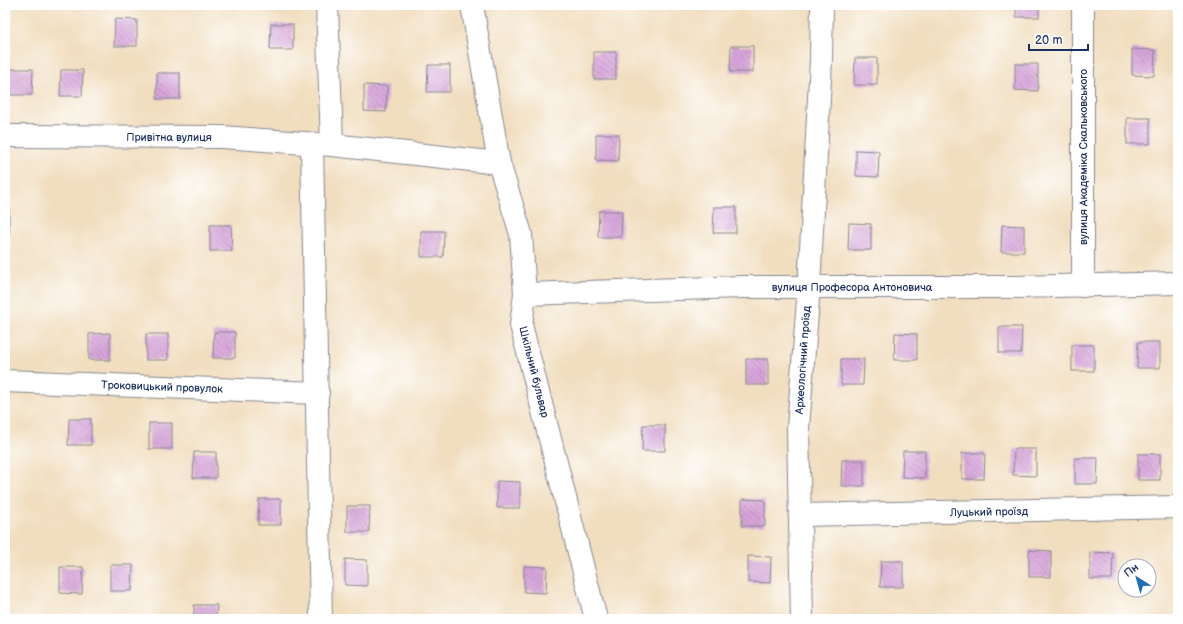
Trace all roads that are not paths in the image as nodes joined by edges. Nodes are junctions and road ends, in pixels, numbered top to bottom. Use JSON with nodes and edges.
{"nodes":[{"id":1,"x":327,"y":5,"type":"edge"},
{"id":2,"x":472,"y":5,"type":"edge"},
{"id":3,"x":822,"y":5,"type":"edge"},
{"id":4,"x":1083,"y":5,"type":"edge"},
{"id":5,"x":5,"y":136,"type":"edge"},
{"id":6,"x":322,"y":145,"type":"junction"},
{"id":7,"x":499,"y":162,"type":"junction"},
{"id":8,"x":1178,"y":283,"type":"edge"},
{"id":9,"x":1082,"y":286,"type":"junction"},
{"id":10,"x":809,"y":287,"type":"junction"},
{"id":11,"x":526,"y":294,"type":"junction"},
{"id":12,"x":5,"y":381,"type":"edge"},
{"id":13,"x":318,"y":393,"type":"junction"},
{"id":14,"x":1178,"y":507,"type":"edge"},
{"id":15,"x":800,"y":515,"type":"junction"},
{"id":16,"x":321,"y":619,"type":"edge"},
{"id":17,"x":596,"y":619,"type":"edge"},
{"id":18,"x":802,"y":619,"type":"edge"}],
"edges":[{"from":1,"to":6,"type":"street"},
{"from":2,"to":7,"type":"street","name":"Шкільний бульвар"},
{"from":3,"to":10,"type":"street","name":"Археологічний проїзд"},
{"from":4,"to":9,"type":"street","name":"вулиця Академіка Скальковського"},
{"from":5,"to":6,"type":"street","name":"Привітна вулиця"},
{"from":6,"to":7,"type":"street"},
{"from":6,"to":13,"type":"street"},
{"from":7,"to":11,"type":"street","name":"Шкільний бульвар"},
{"from":8,"to":9,"type":"street","name":"вулиця Професора Антоновича"},
{"from":9,"to":10,"type":"street","name":"вулиця Професора Антоновича"},
{"from":10,"to":11,"type":"street","name":"вулиця Професора Антоновича"},
{"from":10,"to":15,"type":"street","name":"Археологічний проїзд"},
{"from":11,"to":17,"type":"street","name":"Шкільний бульвар"},
{"from":12,"to":13,"type":"street","name":"Троковицький провулок"},
{"from":13,"to":16,"type":"street"},
{"from":14,"to":15,"type":"street","name":"Луцький проїзд"},
{"from":15,"to":18,"type":"street","name":"Археологічний проїзд"}]}
